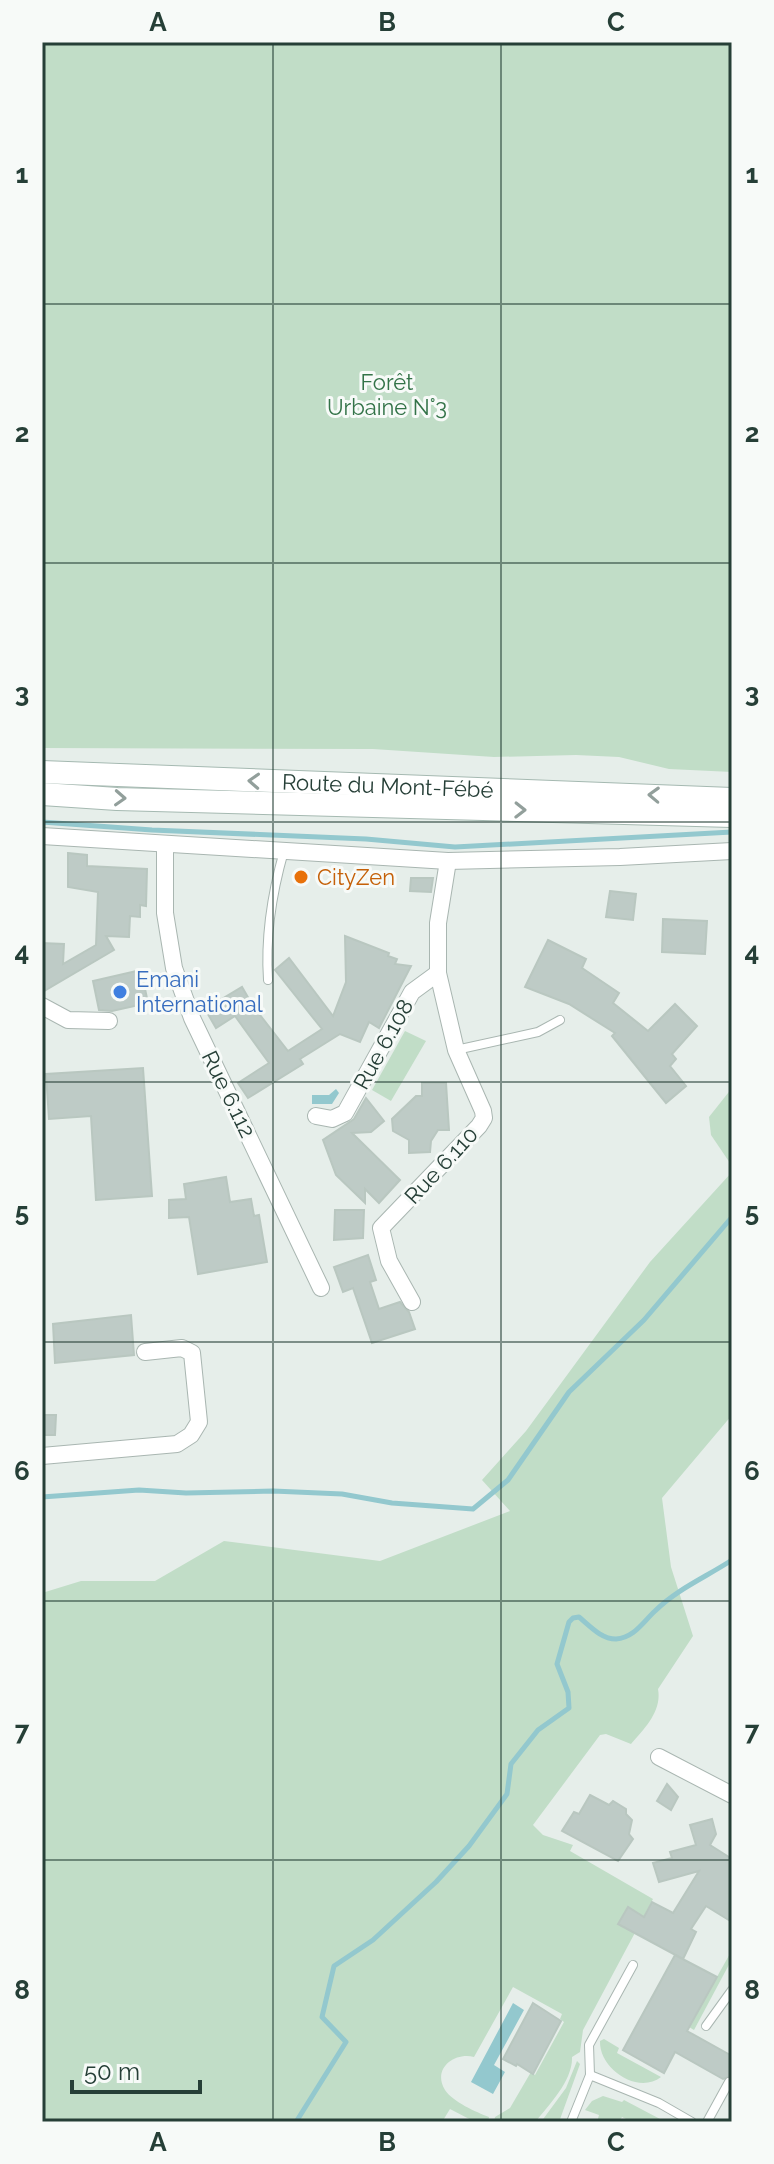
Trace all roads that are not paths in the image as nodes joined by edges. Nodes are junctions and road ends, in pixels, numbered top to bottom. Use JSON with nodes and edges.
{"nodes":[{"id":1,"x":42,"y":772,"type":"edge"},
{"id":2,"x":42,"y":794,"type":"edge"},
{"id":3,"x":732,"y":799,"type":"edge"},
{"id":4,"x":732,"y":816,"type":"edge"},
{"id":5,"x":42,"y":836,"type":"edge"},
{"id":6,"x":165,"y":844,"type":"junction"},
{"id":7,"x":284,"y":851,"type":"junction"},
{"id":8,"x":732,"y":851,"type":"edge"},
{"id":9,"x":448,"y":861,"type":"junction"},
{"id":10,"x":438,"y":973,"type":"junction"},
{"id":11,"x":268,"y":980,"type":"dead end"},
{"id":12,"x":42,"y":1006,"type":"edge"},
{"id":13,"x":560,"y":1020,"type":"dead end"},
{"id":14,"x":109,"y":1021,"type":"dead end"},
{"id":15,"x":456,"y":1050,"type":"junction"},
{"id":16,"x":316,"y":1116,"type":"dead end"},
{"id":17,"x":321,"y":1288,"type":"dead end"},
{"id":18,"x":412,"y":1302,"type":"dead end"},
{"id":19,"x":145,"y":1352,"type":"dead end"},
{"id":20,"x":42,"y":1456,"type":"edge"},
{"id":21,"x":659,"y":1757,"type":"dead end"},
{"id":22,"x":732,"y":1795,"type":"edge"},
{"id":23,"x":633,"y":1965,"type":"dead end"},
{"id":24,"x":732,"y":1990,"type":"edge"},
{"id":25,"x":706,"y":2026,"type":"dead end"},
{"id":26,"x":590,"y":2075,"type":"junction"},
{"id":27,"x":729,"y":2082,"type":"dead end"},
{"id":28,"x":571,"y":2122,"type":"edge"},
{"id":29,"x":692,"y":2122,"type":"edge"},
{"id":30,"x":707,"y":2122,"type":"edge"}],
"edges":[{"from":3,"to":1,"type":"street","name":"Route du Mont-Fébé","one_way":true},
{"from":2,"to":4,"type":"street","name":"Route du Mont-Fébé","one_way":true},
{"from":5,"to":6,"type":"street"},
{"from":6,"to":7,"type":"street"},
{"from":6,"to":17,"type":"street","name":"Rue 6.112"},
{"from":7,"to":9,"type":"street"},
{"from":7,"to":11,"type":"lane"},
{"from":8,"to":9,"type":"street"},
{"from":9,"to":10,"type":"street"},
{"from":10,"to":15,"type":"street","name":"Rue 6.110"},
{"from":10,"to":16,"type":"street","name":"Rue 6.108"},
{"from":12,"to":14,"type":"street"},
{"from":13,"to":15,"type":"lane"},
{"from":15,"to":18,"type":"street","name":"Rue 6.110"},
{"from":19,"to":20,"type":"street"},
{"from":21,"to":22,"type":"street"},
{"from":23,"to":26,"type":"lane"},
{"from":24,"to":25,"type":"lane"},
{"from":26,"to":28,"type":"lane"},
{"from":26,"to":29,"type":"lane"},
{"from":27,"to":30,"type":"lane"}]}
